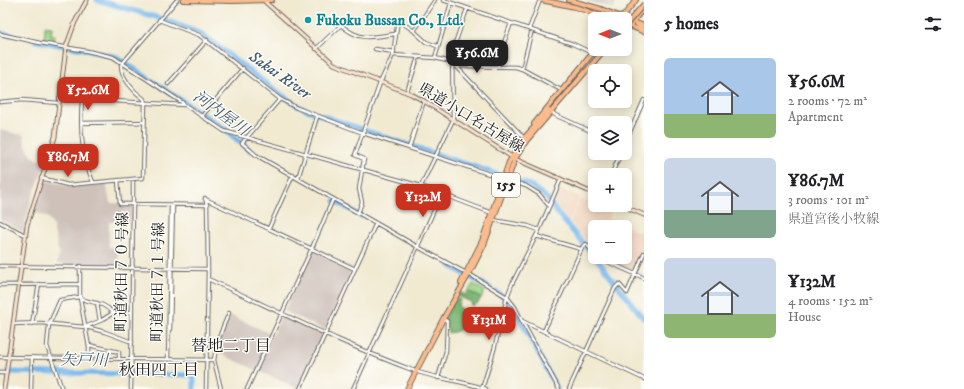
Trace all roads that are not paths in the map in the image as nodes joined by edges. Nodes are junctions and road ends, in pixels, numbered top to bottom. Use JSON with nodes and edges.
{"nodes":[{"id":1,"x":87,"y":0,"type":"edge"},
{"id":2,"x":177,"y":0,"type":"edge"},
{"id":3,"x":183,"y":0,"type":"edge"},
{"id":4,"x":263,"y":0,"type":"edge"},
{"id":5,"x":272,"y":0,"type":"edge"},
{"id":6,"x":435,"y":0,"type":"edge"},
{"id":7,"x":442,"y":0,"type":"edge"},
{"id":8,"x":541,"y":0,"type":"edge"},
{"id":9,"x":569,"y":0,"type":"edge"},
{"id":10,"x":636,"y":0,"type":"edge"},
{"id":11,"x":644,"y":1,"type":"edge"},
{"id":12,"x":451,"y":3,"type":"junction"},
{"id":13,"x":644,"y":4,"type":"edge"},
{"id":14,"x":644,"y":8,"type":"edge"},
{"id":15,"x":467,"y":9,"type":"junction"},
{"id":16,"x":590,"y":12,"type":"edge"},
{"id":17,"x":606,"y":12,"type":"edge"},
{"id":18,"x":627,"y":12,"type":"edge"},
{"id":19,"x":632,"y":17,"type":"edge"},
{"id":20,"x":632,"y":18,"type":"edge"},
{"id":21,"x":159,"y":20,"type":"junction"},
{"id":22,"x":634,"y":21,"type":"joint"},
{"id":23,"x":511,"y":23,"type":"junction"},
{"id":24,"x":632,"y":27,"type":"edge"},
{"id":25,"x":644,"y":27,"type":"edge"},
{"id":26,"x":530,"y":30,"type":"junction"},
{"id":27,"x":414,"y":31,"type":"junction"},
{"id":28,"x":644,"y":32,"type":"edge"},
{"id":29,"x":0,"y":34,"type":"edge"},
{"id":30,"x":395,"y":34,"type":"junction"},
{"id":31,"x":207,"y":40,"type":"junction"},
{"id":32,"x":437,"y":46,"type":"junction"},
{"id":33,"x":66,"y":47,"type":"junction"},
{"id":34,"x":316,"y":49,"type":"junction"},
{"id":35,"x":375,"y":49,"type":"dead end"},
{"id":36,"x":588,"y":51,"type":"edge"},
{"id":37,"x":393,"y":53,"type":"junction"},
{"id":38,"x":589,"y":56,"type":"edge"},
{"id":39,"x":598,"y":56,"type":"edge"},
{"id":40,"x":603,"y":56,"type":"edge"},
{"id":41,"x":418,"y":57,"type":"junction"},
{"id":42,"x":435,"y":58,"type":"junction"},
{"id":43,"x":122,"y":62,"type":"junction"},
{"id":44,"x":453,"y":65,"type":"junction"},
{"id":45,"x":498,"y":66,"type":"junction"},
{"id":46,"x":243,"y":68,"type":"junction"},
{"id":47,"x":522,"y":69,"type":"junction"},
{"id":48,"x":380,"y":83,"type":"junction"},
{"id":49,"x":168,"y":84,"type":"dead end"},
{"id":50,"x":560,"y":90,"type":"junction"},
{"id":51,"x":568,"y":91,"type":"junction"},
{"id":52,"x":407,"y":92,"type":"junction"},
{"id":53,"x":59,"y":98,"type":"junction"},
{"id":54,"x":82,"y":99,"type":"junction"},
{"id":55,"x":280,"y":99,"type":"junction"},
{"id":56,"x":644,"y":100,"type":"edge"},
{"id":57,"x":424,"y":101,"type":"junction"},
{"id":58,"x":0,"y":102,"type":"edge"},
{"id":59,"x":59,"y":103,"type":"junction"},
{"id":60,"x":145,"y":103,"type":"junction"},
{"id":61,"x":183,"y":105,"type":"junction"},
{"id":62,"x":558,"y":105,"type":"junction"},
{"id":63,"x":552,"y":112,"type":"junction"},
{"id":64,"x":202,"y":116,"type":"junction"},
{"id":65,"x":317,"y":116,"type":"junction"},
{"id":66,"x":453,"y":120,"type":"junction"},
{"id":67,"x":144,"y":122,"type":"junction"},
{"id":68,"x":81,"y":123,"type":"junction"},
{"id":69,"x":632,"y":127,"type":"edge"},
{"id":70,"x":588,"y":129,"type":"edge"},
{"id":71,"x":364,"y":132,"type":"junction"},
{"id":72,"x":528,"y":132,"type":"junction"},
{"id":73,"x":247,"y":137,"type":"junction"},
{"id":74,"x":524,"y":138,"type":"junction"},
{"id":75,"x":409,"y":148,"type":"junction"},
{"id":76,"x":306,"y":154,"type":"junction"},
{"id":77,"x":436,"y":158,"type":"junction"},
{"id":78,"x":513,"y":158,"type":"junction"},
{"id":79,"x":362,"y":169,"type":"junction"},
{"id":80,"x":293,"y":175,"type":"junction"},
{"id":81,"x":41,"y":178,"type":"junction"},
{"id":82,"x":298,"y":178,"type":"junction"},
{"id":83,"x":133,"y":179,"type":"junction"},
{"id":84,"x":561,"y":179,"type":"junction"},
{"id":85,"x":118,"y":180,"type":"junction"},
{"id":86,"x":506,"y":180,"type":"junction"},
{"id":87,"x":94,"y":182,"type":"junction"},
{"id":88,"x":421,"y":186,"type":"junction"},
{"id":89,"x":588,"y":191,"type":"edge"},
{"id":90,"x":441,"y":195,"type":"junction"},
{"id":91,"x":333,"y":199,"type":"junction"},
{"id":92,"x":133,"y":204,"type":"junction"},
{"id":93,"x":172,"y":205,"type":"junction"},
{"id":94,"x":207,"y":205,"type":"junction"},
{"id":95,"x":549,"y":206,"type":"junction"},
{"id":96,"x":632,"y":210,"type":"edge"},
{"id":97,"x":358,"y":213,"type":"junction"},
{"id":98,"x":492,"y":213,"type":"junction"},
{"id":99,"x":644,"y":215,"type":"edge"},
{"id":100,"x":493,"y":220,"type":"junction"},
{"id":101,"x":0,"y":222,"type":"edge"},
{"id":102,"x":376,"y":223,"type":"junction"},
{"id":103,"x":269,"y":228,"type":"junction"},
{"id":104,"x":539,"y":230,"type":"junction"},
{"id":105,"x":25,"y":235,"type":"junction"},
{"id":106,"x":536,"y":236,"type":"junction"},
{"id":107,"x":418,"y":247,"type":"junction"},
{"id":108,"x":312,"y":248,"type":"junction"},
{"id":109,"x":588,"y":248,"type":"edge"},
{"id":110,"x":581,"y":249,"type":"junction"},
{"id":111,"x":644,"y":252,"type":"edge"},
{"id":112,"x":614,"y":264,"type":"edge"},
{"id":113,"x":0,"y":266,"type":"edge"},
{"id":114,"x":21,"y":266,"type":"junction"},
{"id":115,"x":80,"y":266,"type":"junction"},
{"id":116,"x":132,"y":268,"type":"junction"},
{"id":117,"x":171,"y":268,"type":"junction"},
{"id":118,"x":208,"y":269,"type":"junction"},
{"id":119,"x":355,"y":269,"type":"junction"},
{"id":120,"x":468,"y":273,"type":"junction"},
{"id":121,"x":635,"y":273,"type":"junction"},
{"id":122,"x":644,"y":278,"type":"edge"},
{"id":123,"x":208,"y":279,"type":"junction"},
{"id":124,"x":39,"y":284,"type":"junction"},
{"id":125,"x":80,"y":284,"type":"junction"},
{"id":126,"x":0,"y":285,"type":"edge"},
{"id":127,"x":18,"y":285,"type":"junction"},
{"id":128,"x":507,"y":297,"type":"junction"},
{"id":129,"x":80,"y":298,"type":"junction"},
{"id":130,"x":98,"y":303,"type":"junction"},
{"id":131,"x":132,"y":312,"type":"junction"},
{"id":132,"x":113,"y":313,"type":"junction"},
{"id":133,"x":229,"y":313,"type":"dead end"},
{"id":134,"x":282,"y":313,"type":"junction"},
{"id":135,"x":443,"y":319,"type":"junction"},
{"id":136,"x":100,"y":321,"type":"junction"},
{"id":137,"x":522,"y":321,"type":"junction"},
{"id":138,"x":13,"y":324,"type":"junction"},
{"id":139,"x":32,"y":324,"type":"junction"},
{"id":140,"x":48,"y":325,"type":"junction"},
{"id":141,"x":85,"y":327,"type":"junction"},
{"id":142,"x":544,"y":331,"type":"junction"},
{"id":143,"x":325,"y":332,"type":"junction"},
{"id":144,"x":132,"y":342,"type":"junction"},
{"id":145,"x":89,"y":346,"type":"junction"},
{"id":146,"x":369,"y":352,"type":"junction"},
{"id":147,"x":586,"y":352,"type":"junction"},
{"id":148,"x":0,"y":357,"type":"edge"},
{"id":149,"x":9,"y":357,"type":"junction"},
{"id":150,"x":32,"y":357,"type":"junction"},
{"id":151,"x":50,"y":357,"type":"junction"},
{"id":152,"x":89,"y":358,"type":"junction"},
{"id":153,"x":119,"y":358,"type":"junction"},
{"id":154,"x":132,"y":358,"type":"junction"},
{"id":155,"x":169,"y":359,"type":"junction"},
{"id":156,"x":207,"y":360,"type":"junction"},
{"id":157,"x":214,"y":360,"type":"junction"},
{"id":158,"x":416,"y":371,"type":"junction"},
{"id":159,"x":0,"y":373,"type":"edge"},
{"id":160,"x":6,"y":373,"type":"junction"},
{"id":161,"x":438,"y":378,"type":"junction"},
{"id":162,"x":644,"y":379,"type":"edge"},
{"id":163,"x":482,"y":388,"type":"edge"},
{"id":164,"x":4,"y":389,"type":"edge"},
{"id":165,"x":31,"y":389,"type":"edge"},
{"id":166,"x":62,"y":389,"type":"edge"},
{"id":167,"x":131,"y":389,"type":"edge"},
{"id":168,"x":206,"y":389,"type":"edge"},
{"id":169,"x":221,"y":389,"type":"edge"},
{"id":170,"x":247,"y":389,"type":"edge"},
{"id":171,"x":300,"y":389,"type":"edge"},
{"id":172,"x":353,"y":389,"type":"edge"},
{"id":173,"x":407,"y":389,"type":"edge"},
{"id":174,"x":486,"y":389,"type":"edge"},
{"id":175,"x":558,"y":389,"type":"edge"},
{"id":176,"x":569,"y":389,"type":"edge"}],
"edges":[{"from":1,"to":33,"type":"main road"},
{"from":2,"to":21,"type":"street"},
{"from":3,"to":4,"type":"highway"},
{"from":4,"to":5,"type":"highway"},
{"from":4,"to":34,"type":"main road","name":"県道小口名古屋線"},
{"from":6,"to":27,"type":"street"},
{"from":7,"to":12,"type":"street"},
{"from":8,"to":16,"type":"highway"},
{"from":8,"to":26,"type":"street"},
{"from":9,"to":17,"type":"highway"},
{"from":10,"to":18,"type":"highway"},
{"from":11,"to":19,"type":"highway","bridge":true},
{"from":12,"to":15,"type":"street"},
{"from":12,"to":32,"type":"street"},
{"from":13,"to":20,"type":"highway","bridge":true},
{"from":14,"to":22,"type":"highway"},
{"from":15,"to":23,"type":"street"},
{"from":15,"to":44,"type":"street"},
{"from":21,"to":31,"type":"street"},
{"from":21,"to":43,"type":"street"},
{"from":22,"to":25,"type":"highway"},
{"from":23,"to":26,"type":"street"},
{"from":23,"to":45,"type":"street"},
{"from":24,"to":28,"type":"highway"},
{"from":26,"to":36,"type":"street"},
{"from":26,"to":47,"type":"street"},
{"from":27,"to":30,"type":"street"},
{"from":27,"to":32,"type":"street"},
{"from":29,"to":33,"type":"street"},
{"from":30,"to":34,"type":"street"},
{"from":30,"to":37,"type":"street"},
{"from":31,"to":46,"type":"street"},
{"from":31,"to":49,"type":"street"},
{"from":32,"to":42,"type":"street"},
{"from":33,"to":43,"type":"street"},
{"from":33,"to":53,"type":"main road"},
{"from":34,"to":48,"type":"main road","name":"県道小口名古屋線"},
{"from":35,"to":37,"type":"street"},
{"from":37,"to":41,"type":"street"},
{"from":37,"to":48,"type":"street"},
{"from":38,"to":50,"type":"highway","number":"155"},
{"from":39,"to":51,"type":"highway","number":"155"},
{"from":40,"to":62,"type":"highway","number":"155"},
{"from":41,"to":42,"type":"street"},
{"from":41,"to":52,"type":"street"},
{"from":42,"to":44,"type":"street"},
{"from":43,"to":60,"type":"street"},
{"from":43,"to":61,"type":"street"},
{"from":44,"to":45,"type":"street"},
{"from":44,"to":66,"type":"street"},
{"from":44,"to":74,"type":"street"},
{"from":45,"to":47,"type":"street"},
{"from":46,"to":55,"type":"street"},
{"from":46,"to":64,"type":"street"},
{"from":47,"to":50,"type":"street"},
{"from":48,"to":52,"type":"main road","name":"県道小口名古屋線"},
{"from":48,"to":71,"type":"street"},
{"from":50,"to":72,"type":"highway","number":"155"},
{"from":51,"to":62,"type":"highway","number":"155"},
{"from":51,"to":72,"type":"highway","number":"155"},
{"from":52,"to":57,"type":"main road","name":"県道小口名古屋線"},
{"from":53,"to":54,"type":"street"},
{"from":53,"to":59,"type":"main road"},
{"from":54,"to":60,"type":"street"},
{"from":54,"to":68,"type":"street"},
{"from":55,"to":65,"type":"street"},
{"from":55,"to":73,"type":"street"},
{"from":56,"to":69,"type":"street"},
{"from":57,"to":66,"type":"main road","name":"県道小口名古屋線"},
{"from":57,"to":75,"type":"street"},
{"from":58,"to":59,"type":"street"},
{"from":59,"to":81,"type":"main road"},
{"from":60,"to":61,"type":"street"},
{"from":60,"to":67,"type":"street"},
{"from":61,"to":64,"type":"street"},
{"from":62,"to":63,"type":"highway","number":"155"},
{"from":63,"to":70,"type":"street"},
{"from":63,"to":78,"type":"highway","number":"155"},
{"from":64,"to":73,"type":"street"},
{"from":65,"to":71,"type":"street"},
{"from":65,"to":76,"type":"street"},
{"from":66,"to":77,"type":"street"},
{"from":66,"to":78,"type":"main road","name":"県道小口名古屋線"},
{"from":67,"to":68,"type":"street"},
{"from":67,"to":83,"type":"street"},
{"from":68,"to":87,"type":"street"},
{"from":71,"to":75,"type":"street"},
{"from":71,"to":79,"type":"street"},
{"from":72,"to":74,"type":"highway","number":"155"},
{"from":73,"to":76,"type":"street"},
{"from":73,"to":80,"type":"street"},
{"from":74,"to":78,"type":"highway","number":"155"},
{"from":75,"to":77,"type":"street"},
{"from":76,"to":79,"type":"street"},
{"from":76,"to":82,"type":"street"},
{"from":77,"to":86,"type":"street"},
{"from":77,"to":88,"type":"street"},
{"from":78,"to":84,"type":"main road","name":"県道小口名古屋線"},
{"from":78,"to":86,"type":"highway","number":"155"},
{"from":79,"to":88,"type":"street"},
{"from":79,"to":97,"type":"street"},
{"from":80,"to":82,"type":"street"},
{"from":80,"to":103,"type":"street"},
{"from":81,"to":87,"type":"street"},
{"from":81,"to":105,"type":"main road"},
{"from":82,"to":91,"type":"street"},
{"from":83,"to":85,"type":"street"},
{"from":83,"to":92,"type":"street"},
{"from":84,"to":89,"type":"main road","name":"県道小口名古屋線"},
{"from":84,"to":95,"type":"street"},
{"from":85,"to":87,"type":"street"},
{"from":85,"to":92,"type":"street"},
{"from":86,"to":95,"type":"street"},
{"from":86,"to":98,"type":"highway","number":"155"},
{"from":86,"to":100,"type":"highway","number":"155"},
{"from":88,"to":90,"type":"street"},
{"from":90,"to":98,"type":"street"},
{"from":90,"to":107,"type":"street"},
{"from":91,"to":97,"type":"street"},
{"from":91,"to":108,"type":"street"},
{"from":92,"to":93,"type":"street","name":"町道秋田７０号線"},
{"from":92,"to":116,"type":"street","name":"町道秋田７０号線"},
{"from":93,"to":94,"type":"street","name":"町道秋田７０号線"},
{"from":93,"to":117,"type":"street","name":"町道秋田７１号線"},
{"from":94,"to":103,"type":"street"},
{"from":94,"to":118,"type":"street"},
{"from":95,"to":104,"type":"street"},
{"from":96,"to":99,"type":"main road"},
{"from":97,"to":102,"type":"street"},
{"from":98,"to":120,"type":"highway","number":"155"},
{"from":100,"to":104,"type":"street"},
{"from":100,"to":120,"type":"highway","number":"155"},
{"from":101,"to":105,"type":"street"},
{"from":102,"to":107,"type":"street"},
{"from":102,"to":119,"type":"street"},
{"from":103,"to":108,"type":"street"},
{"from":104,"to":106,"type":"street"},
{"from":105,"to":114,"type":"main road"},
{"from":106,"to":110,"type":"street"},
{"from":106,"to":128,"type":"street"},
{"from":107,"to":120,"type":"street"},
{"from":107,"to":146,"type":"street"},
{"from":108,"to":119,"type":"street"},
{"from":108,"to":134,"type":"street"},
{"from":109,"to":110,"type":"street"},
{"from":110,"to":142,"type":"street"},
{"from":111,"to":121,"type":"street"},
{"from":112,"to":121,"type":"street"},
{"from":113,"to":114,"type":"street"},
{"from":114,"to":115,"type":"street"},
{"from":114,"to":127,"type":"main road"},
{"from":115,"to":116,"type":"street"},
{"from":115,"to":125,"type":"street"},
{"from":116,"to":117,"type":"street"},
{"from":116,"to":131,"type":"street","name":"町道秋田７０号線"},
{"from":117,"to":118,"type":"street"},
{"from":117,"to":155,"type":"street","name":"町道秋田７１号線"},
{"from":118,"to":123,"type":"street"},
{"from":119,"to":143,"type":"street"},
{"from":120,"to":128,"type":"street"},
{"from":120,"to":135,"type":"highway","number":"155"},
{"from":121,"to":122,"type":"street"},
{"from":121,"to":147,"type":"street"},
{"from":123,"to":134,"type":"street"},
{"from":123,"to":156,"type":"street"},
{"from":124,"to":125,"type":"street"},
{"from":124,"to":127,"type":"street"},
{"from":124,"to":139,"type":"street"},
{"from":125,"to":129,"type":"street"},
{"from":126,"to":127,"type":"street"},
{"from":127,"to":138,"type":"main road"},
{"from":128,"to":137,"type":"street"},
{"from":128,"to":163,"type":"street"},
{"from":129,"to":130,"type":"street"},
{"from":129,"to":140,"type":"street"},
{"from":129,"to":141,"type":"street"},
{"from":130,"to":132,"type":"street"},
{"from":130,"to":136,"type":"street"},
{"from":131,"to":132,"type":"street"},
{"from":131,"to":144,"type":"street","name":"町道秋田７０号線"},
{"from":132,"to":136,"type":"street"},
{"from":133,"to":157,"type":"street"},
{"from":134,"to":143,"type":"street"},
{"from":134,"to":170,"type":"street"},
{"from":135,"to":158,"type":"highway","number":"155"},
{"from":135,"to":161,"type":"street"},
{"from":136,"to":141,"type":"street"},
{"from":137,"to":142,"type":"street"},
{"from":137,"to":175,"type":"street"},
{"from":138,"to":139,"type":"street"},
{"from":138,"to":149,"type":"main road"},
{"from":139,"to":140,"type":"street"},
{"from":140,"to":141,"type":"street"},
{"from":140,"to":151,"type":"street"},
{"from":141,"to":144,"type":"street"},
{"from":141,"to":145,"type":"street"},
{"from":142,"to":147,"type":"street"},
{"from":143,"to":146,"type":"street"},
{"from":143,"to":171,"type":"street"},
{"from":144,"to":154,"type":"street","name":"町道秋田７０号線"},
{"from":145,"to":152,"type":"street"},
{"from":145,"to":153,"type":"street"},
{"from":146,"to":158,"type":"street"},
{"from":146,"to":172,"type":"street"},
{"from":147,"to":162,"type":"street"},
{"from":147,"to":176,"type":"street"},
{"from":148,"to":149,"type":"street"},
{"from":149,"to":150,"type":"street"},
{"from":149,"to":160,"type":"main road"},
{"from":150,"to":151,"type":"street"},
{"from":150,"to":165,"type":"street"},
{"from":151,"to":152,"type":"street"},
{"from":151,"to":166,"type":"street"},
{"from":152,"to":153,"type":"street"},
{"from":153,"to":154,"type":"street"},
{"from":154,"to":155,"type":"street"},
{"from":154,"to":167,"type":"street","name":"町道秋田７０号線"},
{"from":155,"to":156,"type":"street"},
{"from":156,"to":157,"type":"street"},
{"from":156,"to":168,"type":"street"},
{"from":157,"to":169,"type":"street"},
{"from":158,"to":161,"type":"street"},
{"from":158,"to":173,"type":"highway","number":"155"},
{"from":159,"to":160,"type":"street"},
{"from":160,"to":164,"type":"main road"},
{"from":161,"to":163,"type":"street"},
{"from":163,"to":174,"type":"street"}]}
